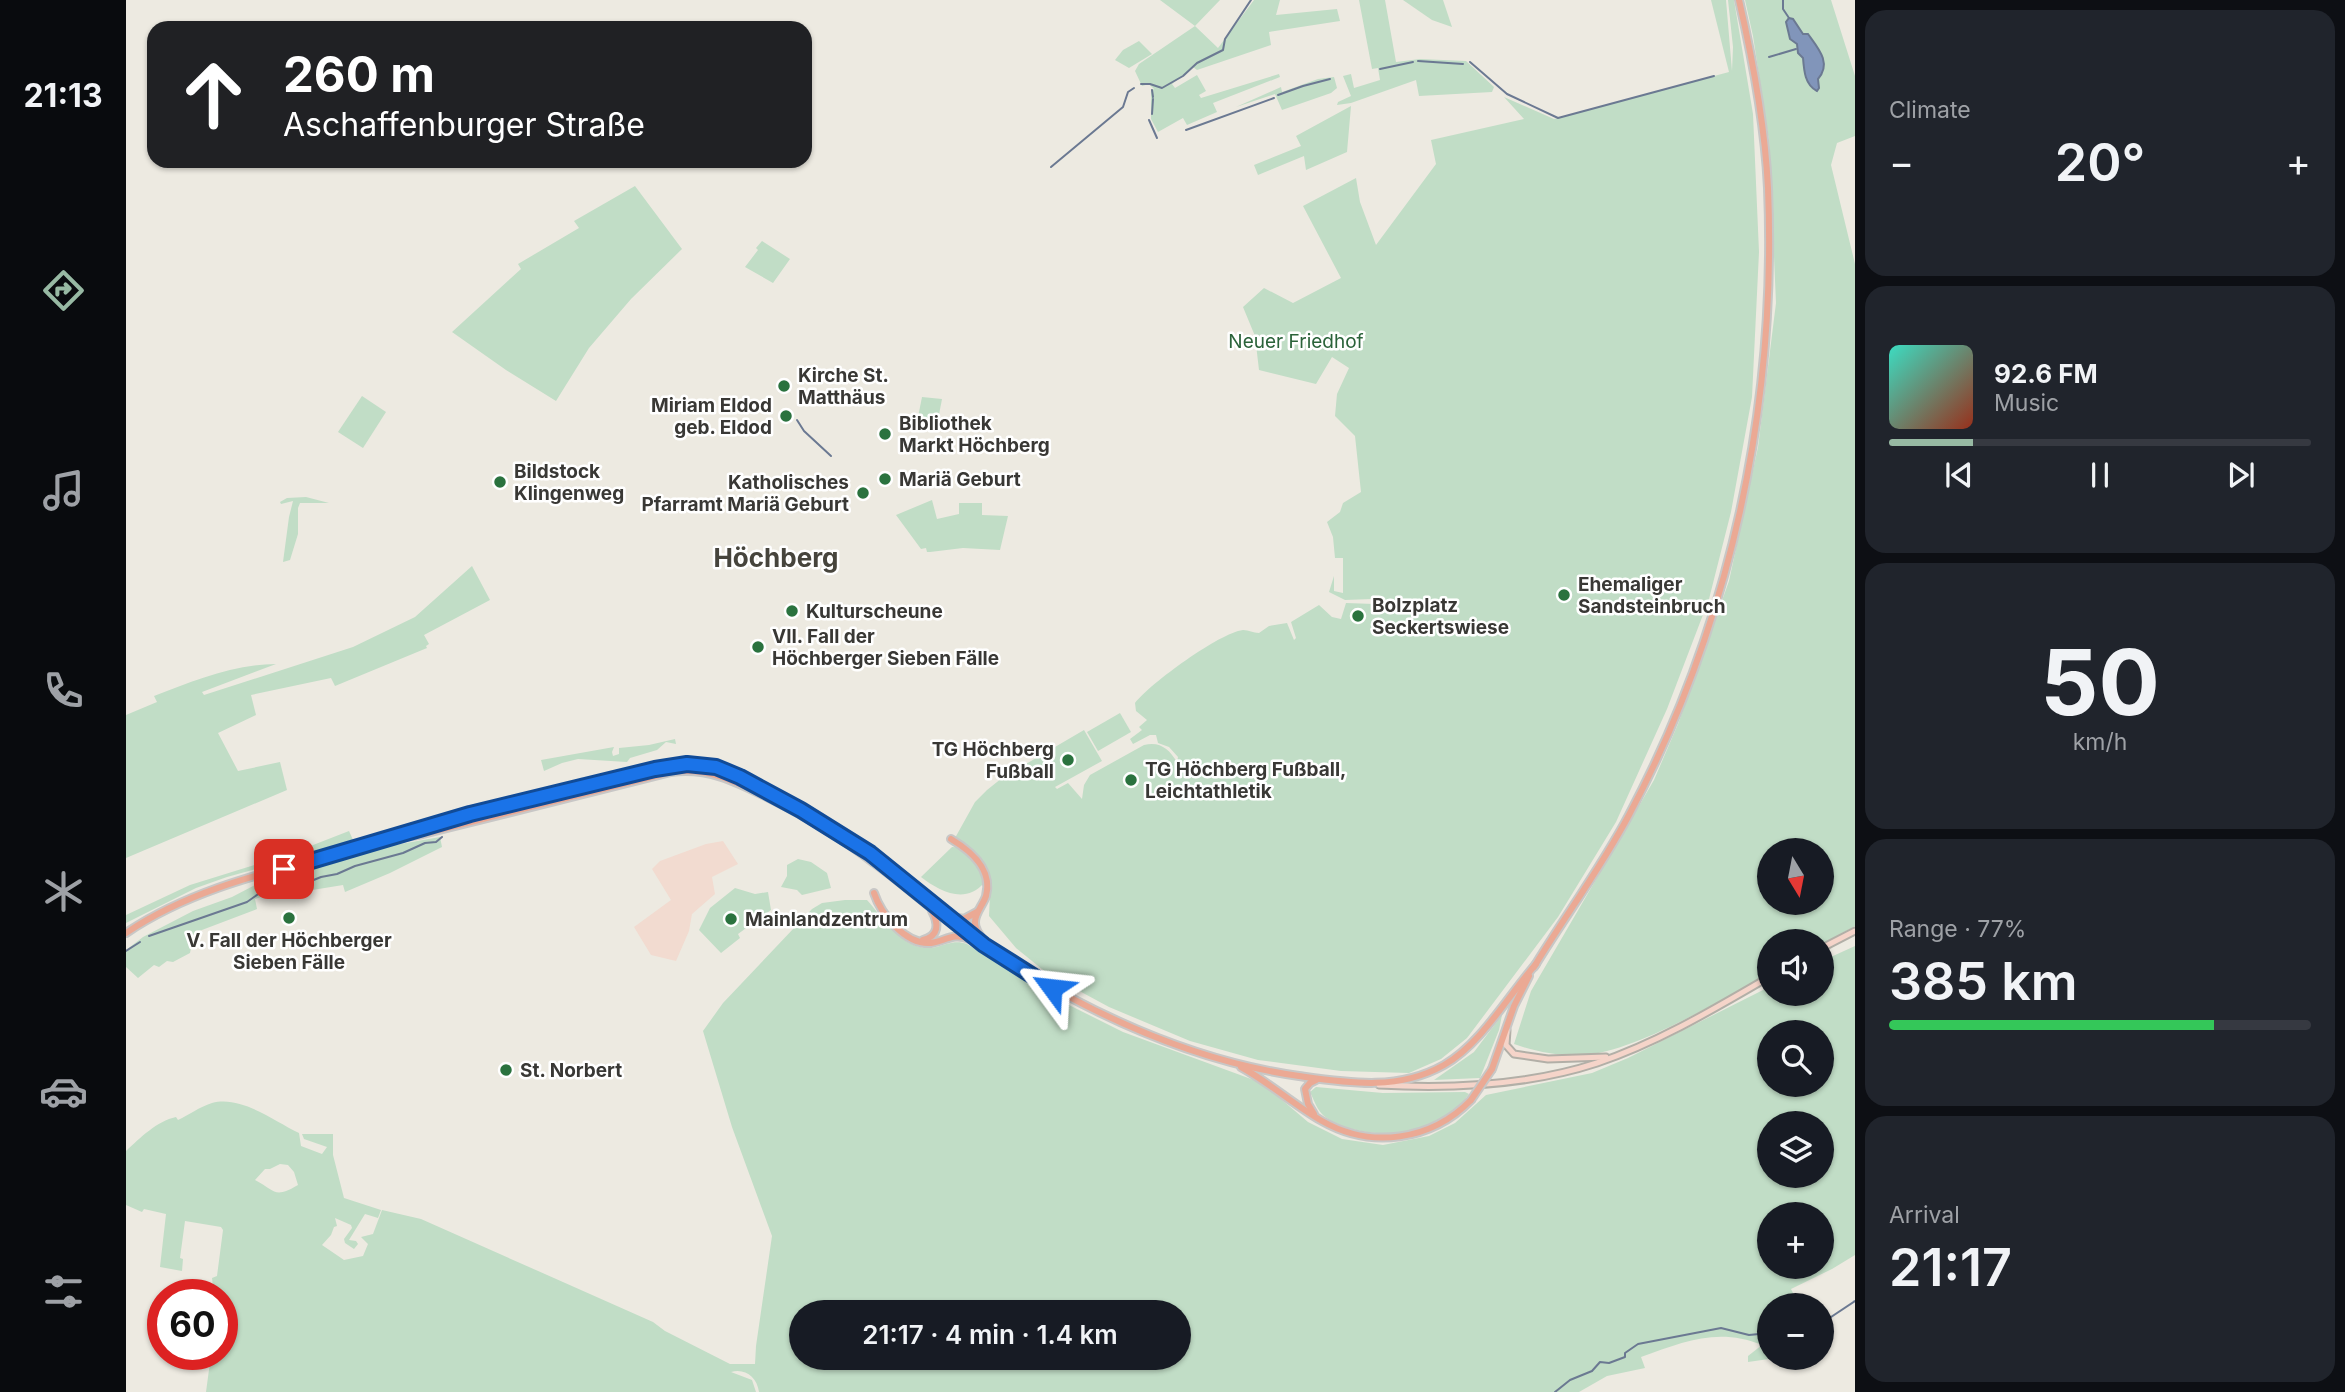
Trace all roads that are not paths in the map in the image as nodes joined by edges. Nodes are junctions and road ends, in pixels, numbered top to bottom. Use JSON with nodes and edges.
{"nodes":[{"id":1,"x":1739,"y":0,"type":"edge"},
{"id":2,"x":696,"y":767,"type":"junction"},
{"id":3,"x":951,"y":839,"type":"dead end"},
{"id":4,"x":378,"y":842,"type":"junction"},
{"id":5,"x":874,"y":893,"type":"dead end"},
{"id":6,"x":927,"y":904,"type":"junction"},
{"id":7,"x":979,"y":910,"type":"junction"},
{"id":8,"x":950,"y":916,"type":"junction"},
{"id":9,"x":1855,"y":931,"type":"edge"},
{"id":10,"x":126,"y":935,"type":"edge"},
{"id":11,"x":918,"y":941,"type":"junction"},
{"id":12,"x":1834,"y":942,"type":"edge"},
{"id":13,"x":984,"y":945,"type":"junction"},
{"id":14,"x":992,"y":950,"type":"junction"},
{"id":15,"x":1536,"y":964,"type":"junction"},
{"id":16,"x":1757,"y":984,"type":"edge"},
{"id":17,"x":1507,"y":1027,"type":"junction"},
{"id":18,"x":1616,"y":1056,"type":"junction"},
{"id":19,"x":1233,"y":1063,"type":"junction"},
{"id":20,"x":1321,"y":1079,"type":"junction"},
{"id":21,"x":1377,"y":1085,"type":"junction"},
{"id":22,"x":1320,"y":1120,"type":"junction"}],
"edges":[{"from":1,"to":15,"type":"main road"},
{"from":2,"to":4,"type":"main road"},
{"from":2,"to":4,"type":"main road"},
{"from":2,"to":6,"type":"main road"},
{"from":2,"to":8,"type":"main road"},
{"from":3,"to":7,"type":"main road"},
{"from":4,"to":10,"type":"main road"},
{"from":5,"to":11,"type":"main road"},
{"from":6,"to":11,"type":"main road"},
{"from":6,"to":13,"type":"main road"},
{"from":7,"to":8,"type":"main road"},
{"from":7,"to":14,"type":"main road"},
{"from":8,"to":13,"type":"main road"},
{"from":9,"to":12,"type":"main road"},
{"from":11,"to":13,"type":"main road"},
{"from":13,"to":14,"type":"main road"},
{"from":14,"to":19,"type":"main road"},
{"from":15,"to":17,"type":"main road"},
{"from":15,"to":21,"type":"main road"},
{"from":16,"to":18,"type":"main road"},
{"from":17,"to":18,"type":"main road"},
{"from":17,"to":22,"type":"main road","bridge":true},
{"from":18,"to":21,"type":"main road"},
{"from":19,"to":20,"type":"main road"},
{"from":19,"to":22,"type":"main road"},
{"from":20,"to":21,"type":"main road"},
{"from":20,"to":22,"type":"main road"}]}
